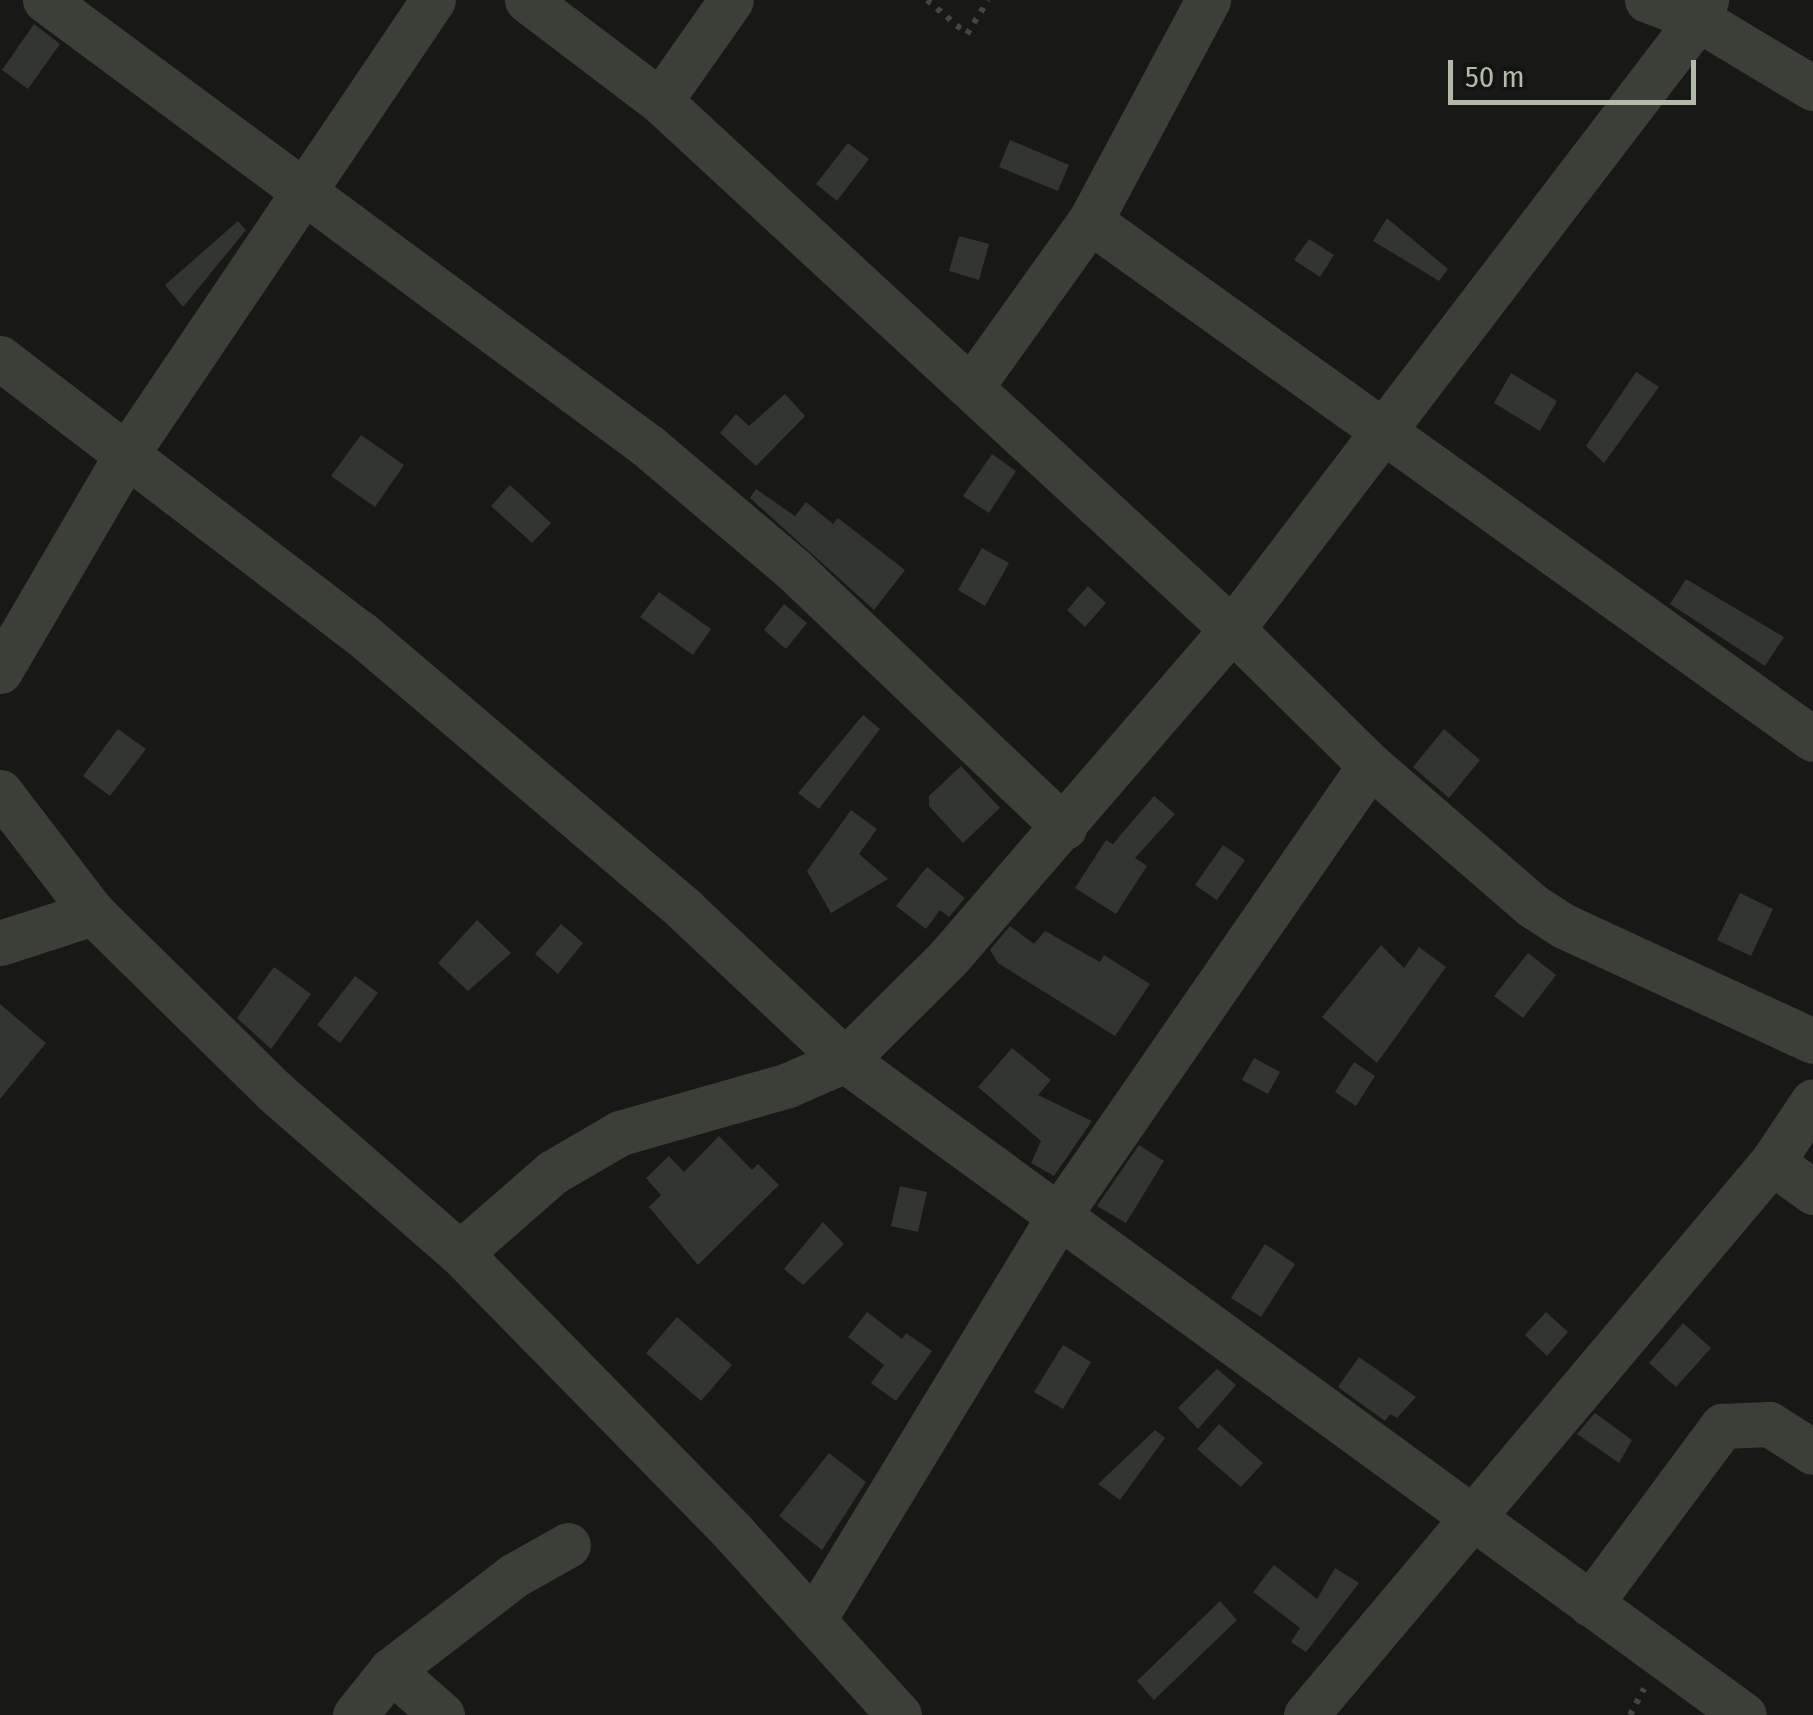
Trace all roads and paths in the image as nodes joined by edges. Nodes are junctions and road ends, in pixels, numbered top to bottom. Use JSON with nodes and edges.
{"nodes":[{"id":1,"x":45,"y":0,"type":"edge"},
{"id":2,"x":433,"y":0,"type":"edge"},
{"id":3,"x":527,"y":0,"type":"edge"},
{"id":4,"x":731,"y":0,"type":"edge"},
{"id":5,"x":927,"y":0,"type":"edge"},
{"id":6,"x":988,"y":0,"type":"edge"},
{"id":7,"x":1208,"y":0,"type":"edge"},
{"id":8,"x":1647,"y":0,"type":"edge"},
{"id":9,"x":1702,"y":9,"type":"edge"},
{"id":10,"x":1813,"y":88,"type":"edge"},
{"id":11,"x":660,"y":101,"type":"junction"},
{"id":12,"x":307,"y":194,"type":"junction"},
{"id":13,"x":1090,"y":221,"type":"junction"},
{"id":14,"x":0,"y":358,"type":"edge"},
{"id":15,"x":972,"y":387,"type":"junction"},
{"id":16,"x":1379,"y":430,"type":"junction"},
{"id":17,"x":128,"y":452,"type":"junction"},
{"id":18,"x":1232,"y":629,"type":"junction"},
{"id":19,"x":0,"y":671,"type":"edge"},
{"id":20,"x":1813,"y":739,"type":"edge"},
{"id":21,"x":1370,"y":765,"type":"junction"},
{"id":22,"x":0,"y":792,"type":"edge"},
{"id":23,"x":1064,"y":827,"type":"junction"},
{"id":24,"x":93,"y":913,"type":"junction"},
{"id":25,"x":0,"y":944,"type":"edge"},
{"id":26,"x":1813,"y":1041,"type":"edge"},
{"id":27,"x":846,"y":1060,"type":"junction"},
{"id":28,"x":1813,"y":1102,"type":"edge"},
{"id":29,"x":1772,"y":1162,"type":"junction"},
{"id":30,"x":1813,"y":1192,"type":"edge"},
{"id":31,"x":1060,"y":1212,"type":"junction"},
{"id":32,"x":460,"y":1253,"type":"junction"},
{"id":33,"x":1813,"y":1452,"type":"edge"},
{"id":34,"x":1472,"y":1513,"type":"junction"},
{"id":35,"x":568,"y":1545,"type":"dead end"},
{"id":36,"x":1590,"y":1604,"type":"junction"},
{"id":37,"x":814,"y":1619,"type":"junction"},
{"id":38,"x":391,"y":1670,"type":"junction"},
{"id":39,"x":355,"y":1715,"type":"edge"},
{"id":40,"x":442,"y":1715,"type":"edge"},
{"id":41,"x":900,"y":1715,"type":"edge"},
{"id":42,"x":1306,"y":1715,"type":"edge"},
{"id":43,"x":1744,"y":1715,"type":"edge"}],
"edges":[{"from":1,"to":12,"type":"street"},
{"from":2,"to":12,"type":"street"},
{"from":3,"to":11,"type":"street"},
{"from":4,"to":11,"type":"street"},
{"from":5,"to":6,"type":"path"},
{"from":7,"to":13,"type":"street"},
{"from":8,"to":9,"type":"street"},
{"from":9,"to":10,"type":"street"},
{"from":9,"to":16,"type":"street"},
{"from":11,"to":15,"type":"street"},
{"from":12,"to":17,"type":"street"},
{"from":12,"to":23,"type":"street"},
{"from":13,"to":15,"type":"street"},
{"from":13,"to":16,"type":"street"},
{"from":14,"to":17,"type":"street"},
{"from":15,"to":18,"type":"street"},
{"from":16,"to":18,"type":"street"},
{"from":16,"to":20,"type":"street"},
{"from":17,"to":19,"type":"street"},
{"from":17,"to":27,"type":"street"},
{"from":18,"to":21,"type":"street"},
{"from":18,"to":23,"type":"street"},
{"from":21,"to":26,"type":"street"},
{"from":21,"to":31,"type":"street"},
{"from":22,"to":24,"type":"street"},
{"from":23,"to":27,"type":"street"},
{"from":24,"to":25,"type":"street"},
{"from":24,"to":32,"type":"street"},
{"from":27,"to":31,"type":"street"},
{"from":27,"to":32,"type":"street"},
{"from":28,"to":29,"type":"street"},
{"from":29,"to":30,"type":"street"},
{"from":29,"to":34,"type":"street"},
{"from":31,"to":34,"type":"street"},
{"from":31,"to":37,"type":"street"},
{"from":32,"to":37,"type":"street"},
{"from":33,"to":36,"type":"street"},
{"from":34,"to":36,"type":"street"},
{"from":34,"to":42,"type":"street"},
{"from":35,"to":38,"type":"street"},
{"from":36,"to":43,"type":"street"},
{"from":37,"to":41,"type":"street"},
{"from":38,"to":39,"type":"street"},
{"from":38,"to":40,"type":"street"}]}
